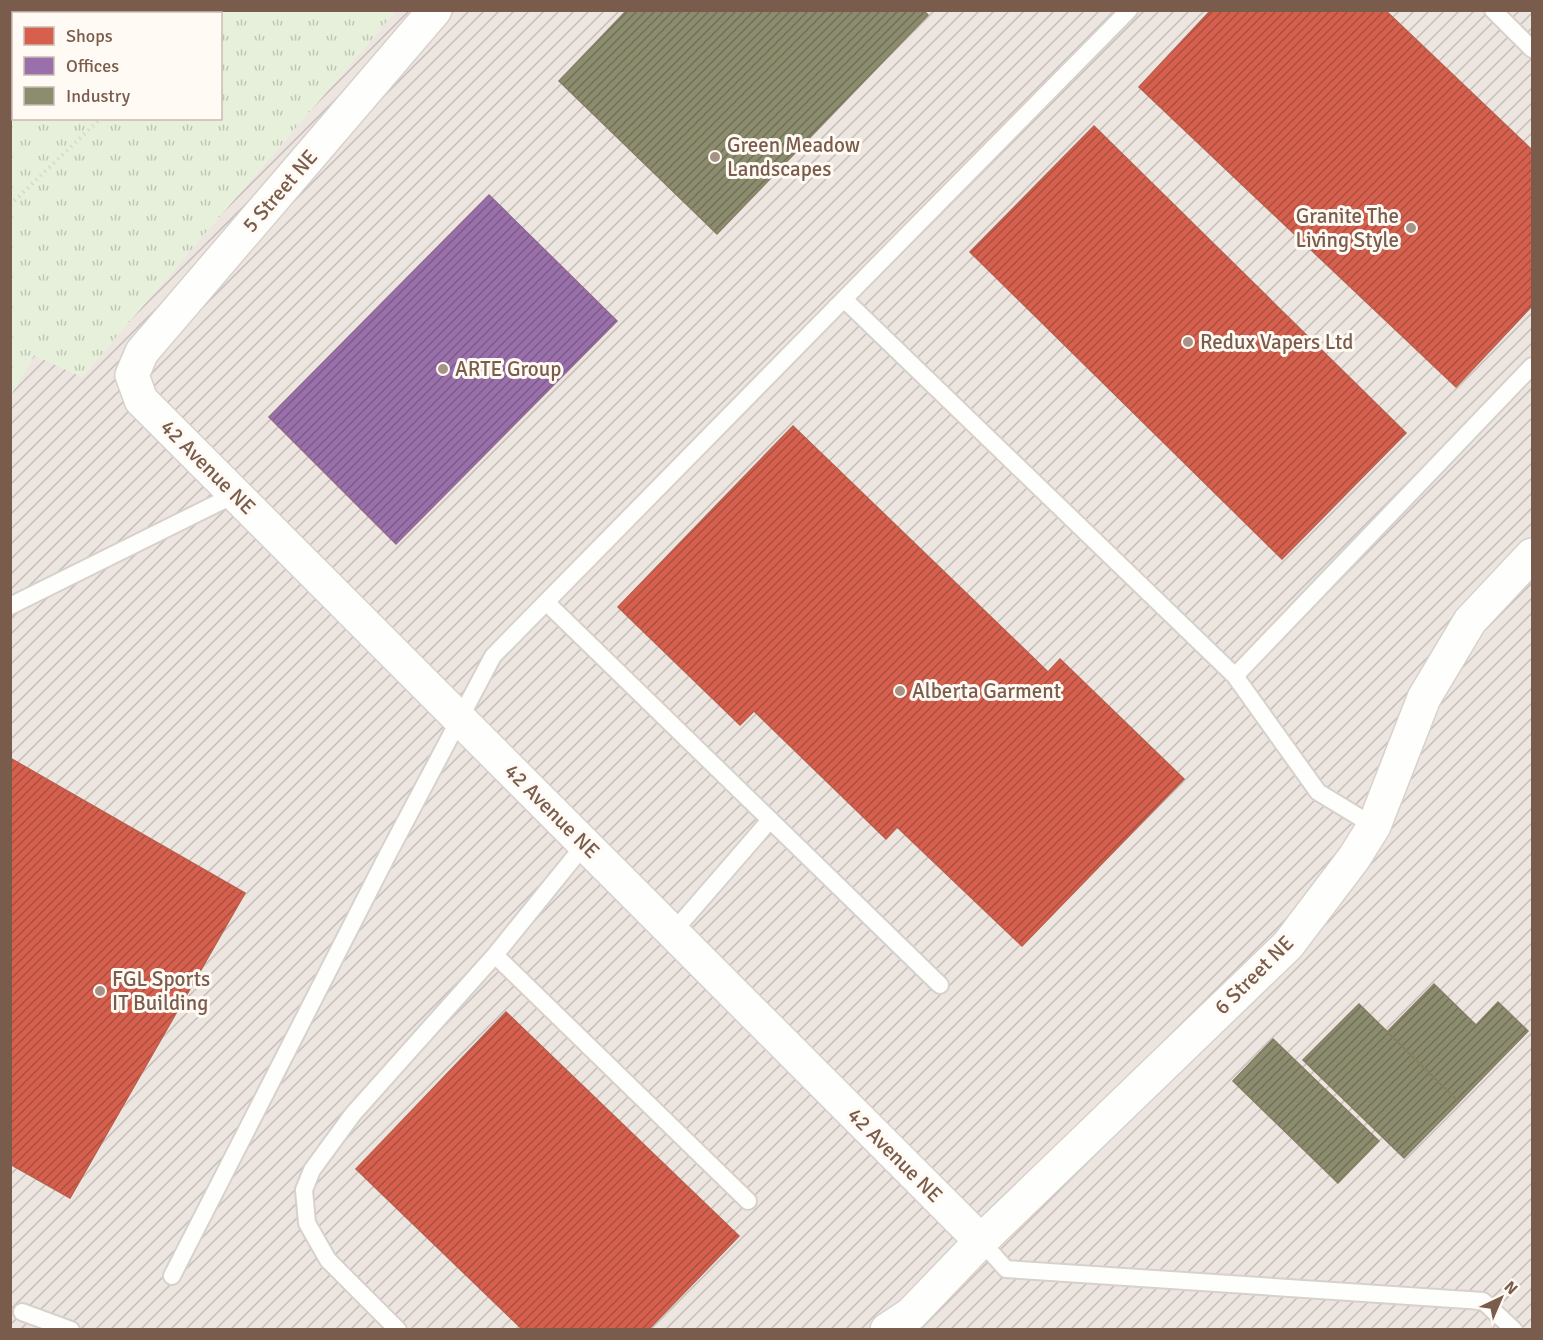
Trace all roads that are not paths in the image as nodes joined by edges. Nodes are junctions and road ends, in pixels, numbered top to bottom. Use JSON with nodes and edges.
{"nodes":[{"id":1,"x":435,"y":10,"type":"edge"},
{"id":2,"x":1129,"y":10,"type":"edge"},
{"id":3,"x":1493,"y":10,"type":"edge"},
{"id":4,"x":1533,"y":49,"type":"edge"},
{"id":5,"x":844,"y":299,"type":"junction"},
{"id":6,"x":1533,"y":366,"type":"edge"},
{"id":7,"x":132,"y":375,"type":"joint"},
{"id":8,"x":236,"y":494,"type":"junction"},
{"id":9,"x":1533,"y":555,"type":"edge"},
{"id":10,"x":546,"y":602,"type":"junction"},
{"id":11,"x":10,"y":606,"type":"edge"},
{"id":12,"x":1235,"y":676,"type":"junction"},
{"id":13,"x":461,"y":719,"type":"junction"},
{"id":14,"x":770,"y":820,"type":"junction"},
{"id":15,"x":1374,"y":826,"type":"junction"},
{"id":16,"x":585,"y":844,"type":"junction"},
{"id":17,"x":673,"y":932,"type":"junction"},
{"id":18,"x":495,"y":955,"type":"junction"},
{"id":19,"x":940,"y":985,"type":"dead end"},
{"id":20,"x":748,"y":1201,"type":"dead end"},
{"id":21,"x":981,"y":1241,"type":"junction"},
{"id":22,"x":172,"y":1276,"type":"dead end"},
{"id":23,"x":22,"y":1312,"type":"dead end"},
{"id":24,"x":71,"y":1329,"type":"edge"},
{"id":25,"x":398,"y":1329,"type":"edge"},
{"id":26,"x":887,"y":1329,"type":"edge"},
{"id":27,"x":1514,"y":1329,"type":"edge"}],
"edges":[{"from":1,"to":7,"type":"street","name":"5 Street NE"},
{"from":2,"to":5,"type":"lane"},
{"from":3,"to":4,"type":"lane"},
{"from":5,"to":10,"type":"lane"},
{"from":5,"to":12,"type":"lane"},
{"from":6,"to":12,"type":"lane"},
{"from":7,"to":8,"type":"street","name":"42 Avenue NE"},
{"from":8,"to":11,"type":"lane"},
{"from":8,"to":13,"type":"street","name":"42 Avenue NE"},
{"from":9,"to":15,"type":"street","name":"6 Street NE"},
{"from":10,"to":13,"type":"lane"},
{"from":10,"to":14,"type":"lane"},
{"from":12,"to":15,"type":"lane"},
{"from":13,"to":16,"type":"street","name":"42 Avenue NE"},
{"from":13,"to":22,"type":"lane"},
{"from":14,"to":17,"type":"lane"},
{"from":14,"to":19,"type":"lane"},
{"from":15,"to":21,"type":"street","name":"6 Street NE"},
{"from":16,"to":17,"type":"street","name":"42 Avenue NE"},
{"from":16,"to":18,"type":"lane"},
{"from":17,"to":21,"type":"street","name":"42 Avenue NE"},
{"from":18,"to":20,"type":"lane"},
{"from":18,"to":25,"type":"lane"},
{"from":21,"to":26,"type":"street","name":"6 Street NE"},
{"from":21,"to":27,"type":"lane"},
{"from":23,"to":24,"type":"lane"}]}
